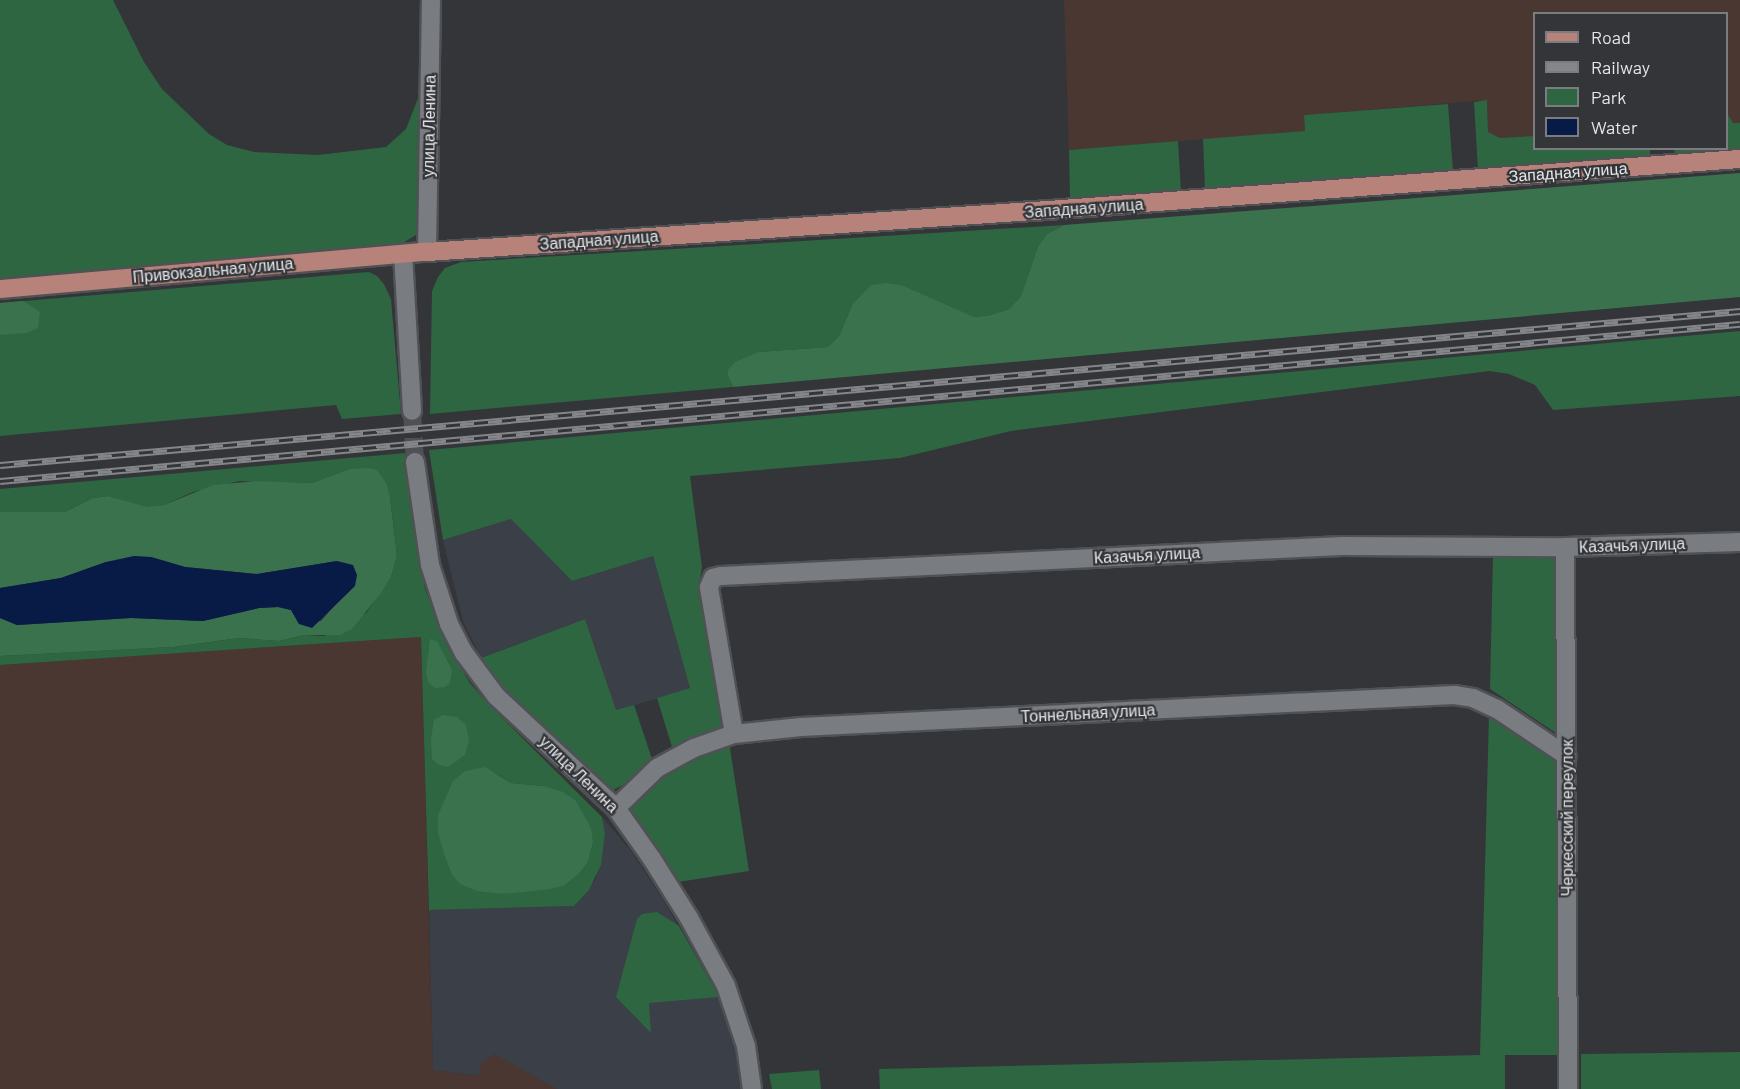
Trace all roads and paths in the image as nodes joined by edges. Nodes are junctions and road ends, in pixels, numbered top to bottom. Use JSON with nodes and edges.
{"nodes":[{"id":1,"x":431,"y":0,"type":"edge"},
{"id":2,"x":1740,"y":159,"type":"edge"},
{"id":3,"x":427,"y":252,"type":"junction"},
{"id":4,"x":403,"y":254,"type":"junction"},
{"id":5,"x":0,"y":289,"type":"edge"},
{"id":6,"x":412,"y":411,"type":"tunnel mouth"},
{"id":7,"x":415,"y":462,"type":"tunnel mouth"},
{"id":8,"x":1740,"y":542,"type":"edge"},
{"id":9,"x":1565,"y":547,"type":"junction"},
{"id":10,"x":734,"y":734,"type":"junction"},
{"id":11,"x":1567,"y":756,"type":"junction"},
{"id":12,"x":616,"y":808,"type":"junction"},
{"id":13,"x":752,"y":1089,"type":"edge"},
{"id":14,"x":1568,"y":1089,"type":"edge"}],
"edges":[{"from":1,"to":3,"type":"street","name":"улица Ленина"},
{"from":2,"to":3,"type":"main road","name":"Западная улица"},
{"from":3,"to":4,"type":"main road","name":"Привокзальная улица"},
{"from":4,"to":5,"type":"main road","name":"Привокзальная улица"},
{"from":4,"to":6,"type":"street"},
{"from":7,"to":12,"type":"street","name":"улица Ленина"},
{"from":8,"to":9,"type":"street","name":"Казачья улица"},
{"from":9,"to":10,"type":"street","name":"Казачья улица"},
{"from":9,"to":11,"type":"street","name":"Черкесский переулок"},
{"from":10,"to":11,"type":"street","name":"Тоннельная улица"},
{"from":10,"to":12,"type":"street","name":"Тоннельная улица"},
{"from":11,"to":14,"type":"street","name":"Черкесский переулок"},
{"from":12,"to":13,"type":"street","name":"улица Ленина"}]}
